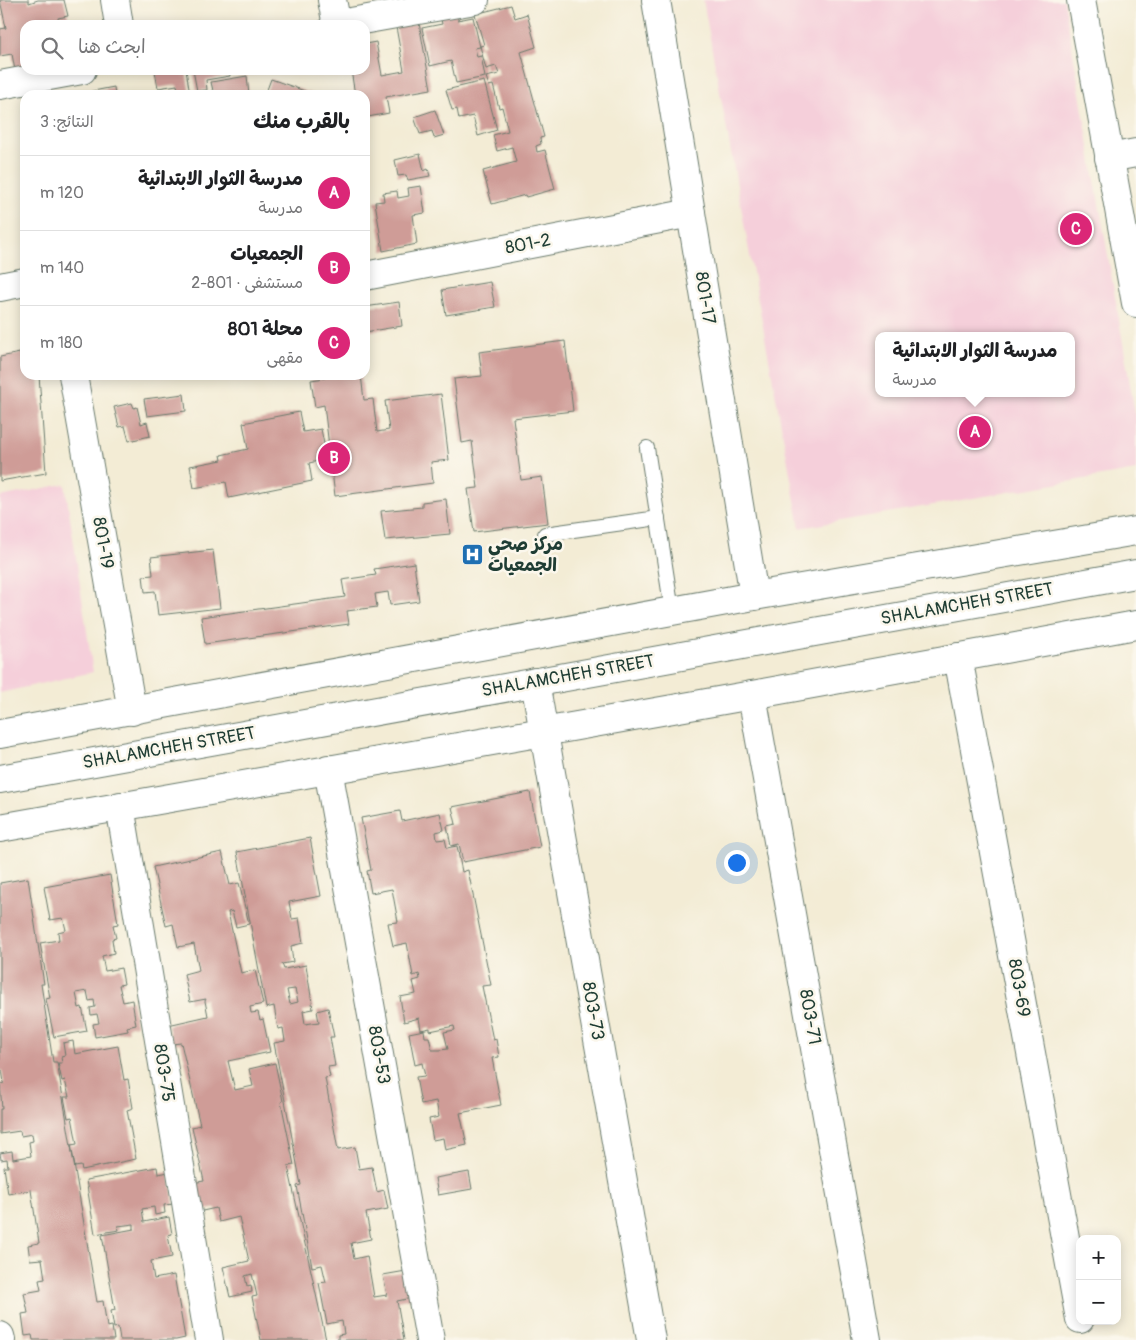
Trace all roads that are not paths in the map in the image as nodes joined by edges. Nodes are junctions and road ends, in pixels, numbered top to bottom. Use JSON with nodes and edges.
{"nodes":[{"id":1,"x":114,"y":0,"type":"edge"},
{"id":2,"x":332,"y":0,"type":"edge"},
{"id":3,"x":475,"y":0,"type":"edge"},
{"id":4,"x":656,"y":0,"type":"edge"},
{"id":5,"x":1081,"y":0,"type":"edge"},
{"id":6,"x":118,"y":20,"type":"edge"},
{"id":7,"x":334,"y":20,"type":"edge"},
{"id":8,"x":363,"y":20,"type":"edge"},
{"id":9,"x":63,"y":75,"type":"edge"},
{"id":10,"x":17,"y":87,"type":"edge"},
{"id":11,"x":1136,"y":153,"type":"edge"},
{"id":12,"x":1109,"y":158,"type":"junction"},
{"id":13,"x":691,"y":213,"type":"junction"},
{"id":14,"x":370,"y":275,"type":"edge"},
{"id":15,"x":20,"y":283,"type":"edge"},
{"id":16,"x":0,"y":287,"type":"edge"},
{"id":17,"x":1136,"y":303,"type":"edge"},
{"id":18,"x":74,"y":380,"type":"edge"},
{"id":19,"x":647,"y":448,"type":"dead end"},
{"id":20,"x":658,"y":518,"type":"junction"},
{"id":21,"x":1136,"y":531,"type":"edge"},
{"id":22,"x":545,"y":534,"type":"dead end"},
{"id":23,"x":1136,"y":574,"type":"edge"},
{"id":24,"x":754,"y":596,"type":"junction"},
{"id":25,"x":672,"y":611,"type":"junction"},
{"id":26,"x":1136,"y":625,"type":"edge"},
{"id":27,"x":958,"y":658,"type":"junction"},
{"id":28,"x":535,"y":682,"type":"junction"},
{"id":29,"x":752,"y":695,"type":"junction"},
{"id":30,"x":132,"y":711,"type":"junction"},
{"id":31,"x":544,"y":731,"type":"junction"},
{"id":32,"x":0,"y":734,"type":"edge"},
{"id":33,"x":328,"y":770,"type":"junction"},
{"id":34,"x":0,"y":779,"type":"edge"},
{"id":35,"x":120,"y":806,"type":"junction"},
{"id":36,"x":0,"y":828,"type":"edge"},
{"id":37,"x":1076,"y":1298,"type":"edge"},
{"id":38,"x":1081,"y":1325,"type":"edge"},
{"id":39,"x":0,"y":1336,"type":"edge"},
{"id":40,"x":1,"y":1340,"type":"edge"},
{"id":41,"x":209,"y":1340,"type":"edge"},
{"id":42,"x":430,"y":1340,"type":"edge"},
{"id":43,"x":651,"y":1340,"type":"edge"},
{"id":44,"x":867,"y":1340,"type":"edge"},
{"id":45,"x":1084,"y":1340,"type":"edge"}],
"edges":[{"from":1,"to":6,"type":"street"},
{"from":2,"to":7,"type":"street"},
{"from":3,"to":8,"type":"street"},
{"from":4,"to":13,"type":"street","name":"801-17"},
{"from":5,"to":12,"type":"street"},
{"from":9,"to":10,"type":"street"},
{"from":11,"to":12,"type":"street"},
{"from":12,"to":17,"type":"street"},
{"from":13,"to":14,"type":"street","name":"801-2"},
{"from":13,"to":24,"type":"street","name":"801-17"},
{"from":15,"to":16,"type":"street"},
{"from":18,"to":30,"type":"street","name":"801-19"},
{"from":19,"to":20,"type":"lane"},
{"from":20,"to":22,"type":"lane"},
{"from":20,"to":25,"type":"lane"},
{"from":21,"to":24,"type":"street"},
{"from":23,"to":28,"type":"street","name":"SHALAMCHEH STREET"},
{"from":24,"to":25,"type":"street"},
{"from":25,"to":30,"type":"street"},
{"from":26,"to":27,"type":"street"},
{"from":27,"to":29,"type":"street"},
{"from":27,"to":37,"type":"street","name":"803-69"},
{"from":28,"to":31,"type":"street","name":"803-73"},
{"from":28,"to":34,"type":"street","name":"SHALAMCHEH STREET"},
{"from":29,"to":31,"type":"street"},
{"from":29,"to":44,"type":"street","name":"803-71"},
{"from":30,"to":32,"type":"street"},
{"from":31,"to":33,"type":"street"},
{"from":31,"to":43,"type":"street","name":"803-73"},
{"from":33,"to":35,"type":"street"},
{"from":33,"to":42,"type":"street","name":"803-53"},
{"from":35,"to":36,"type":"street"},
{"from":35,"to":41,"type":"street","name":"803-75"},
{"from":38,"to":45,"type":"street","name":"803-69"},
{"from":39,"to":40,"type":"street"}]}
